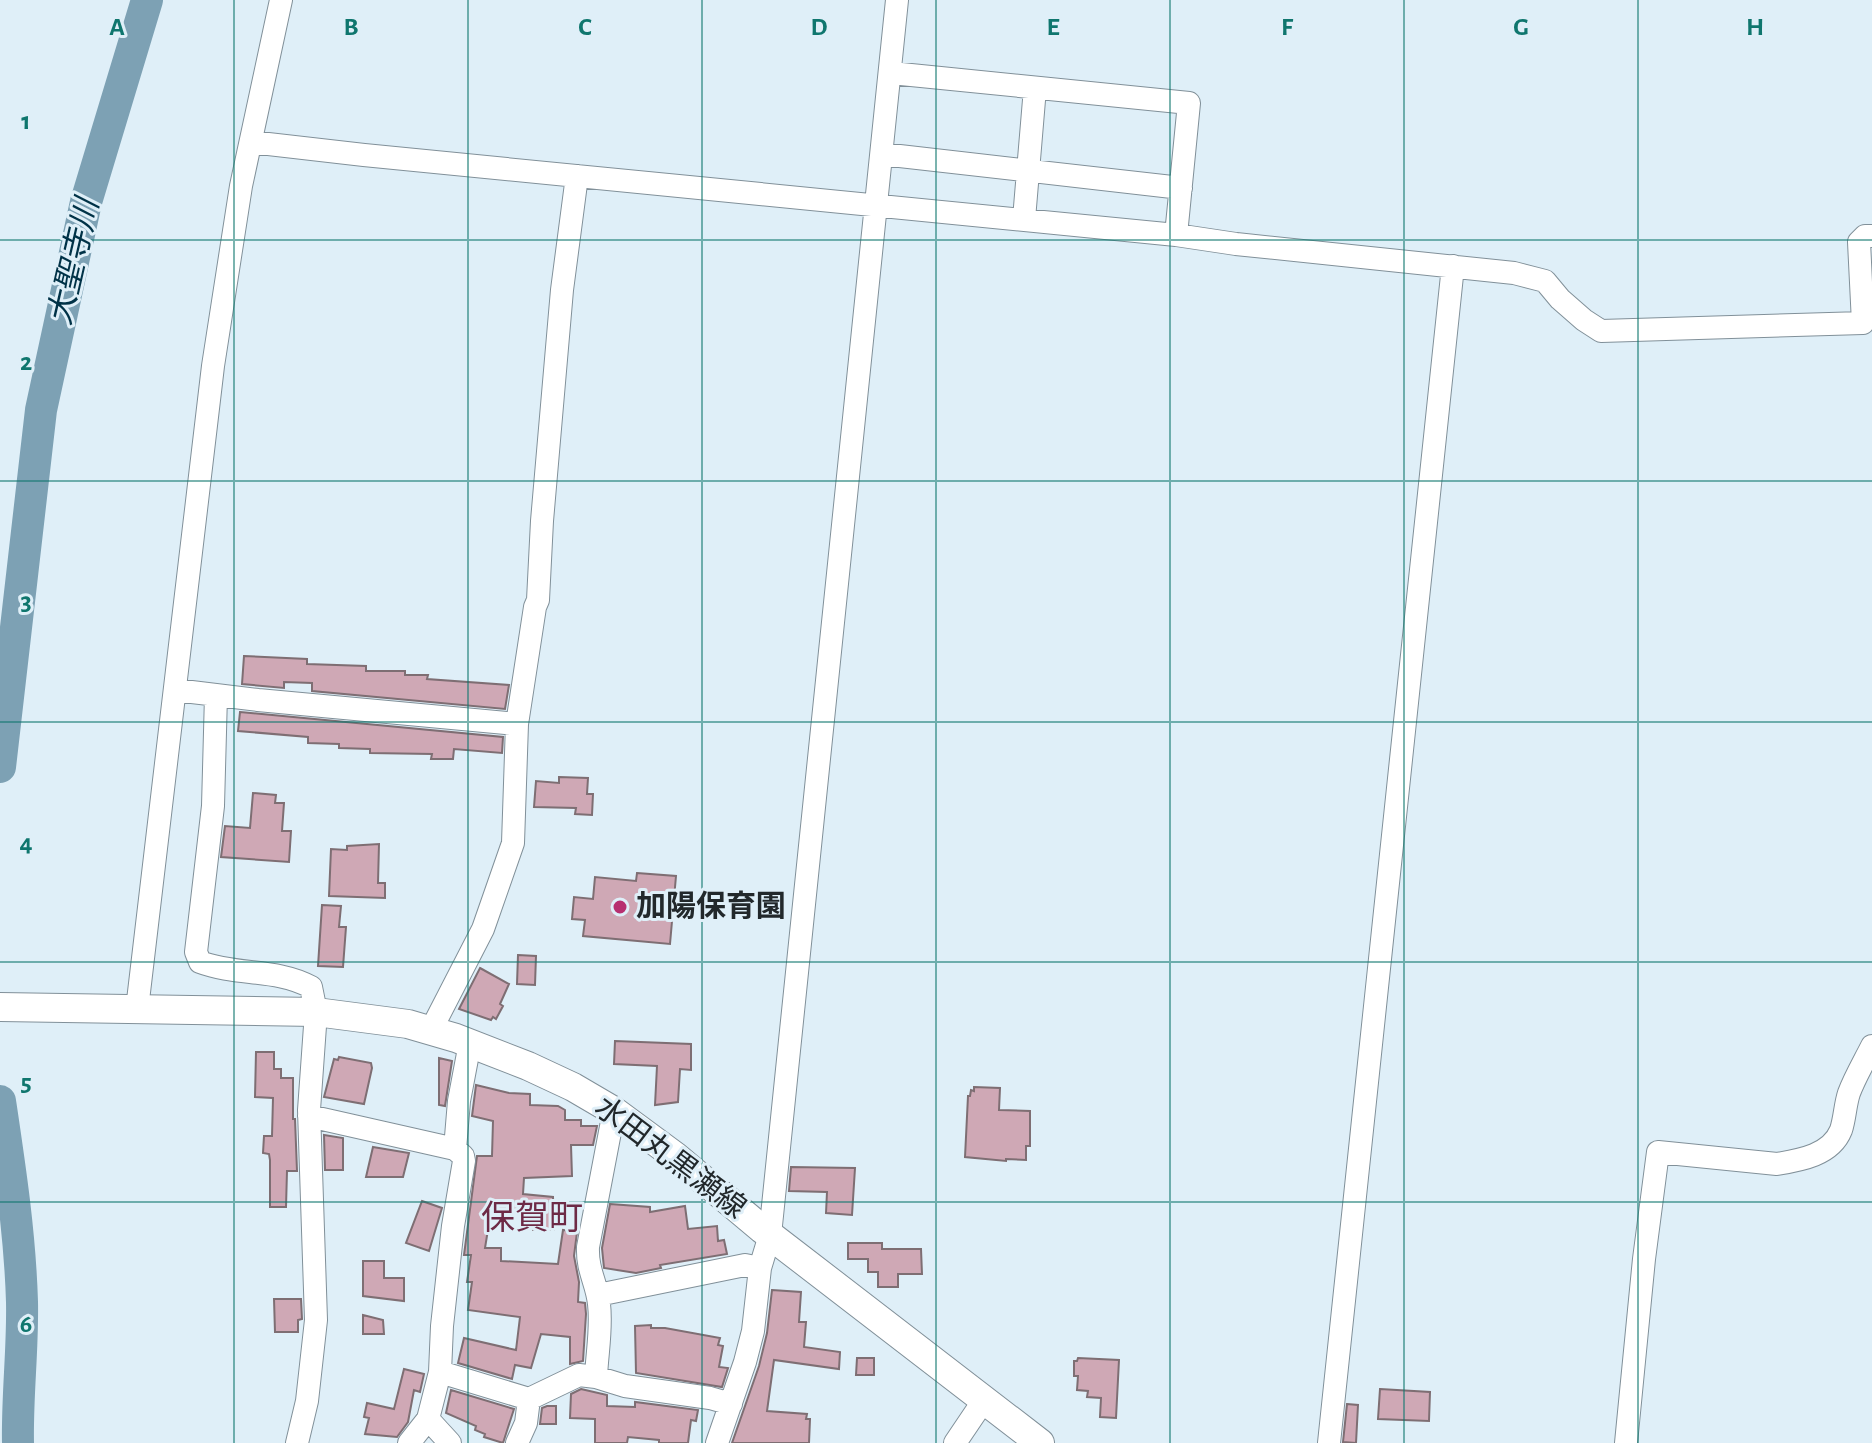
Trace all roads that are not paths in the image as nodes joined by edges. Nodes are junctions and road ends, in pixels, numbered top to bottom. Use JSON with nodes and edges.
{"nodes":[{"id":1,"x":281,"y":0,"type":"edge"},
{"id":2,"x":897,"y":0,"type":"edge"},
{"id":3,"x":891,"y":73,"type":"junction"},
{"id":4,"x":1035,"y":88,"type":"junction"},
{"id":5,"x":251,"y":142,"type":"junction"},
{"id":6,"x":882,"y":154,"type":"junction"},
{"id":7,"x":1026,"y":171,"type":"junction"},
{"id":8,"x":577,"y":176,"type":"junction"},
{"id":9,"x":1181,"y":188,"type":"junction"},
{"id":10,"x":877,"y":207,"type":"junction"},
{"id":11,"x":1024,"y":219,"type":"junction"},
{"id":12,"x":1176,"y":235,"type":"junction"},
{"id":13,"x":1872,"y":236,"type":"edge"},
{"id":14,"x":1453,"y":266,"type":"junction"},
{"id":15,"x":175,"y":690,"type":"junction"},
{"id":16,"x":216,"y":695,"type":"junction"},
{"id":17,"x":517,"y":724,"type":"junction"},
{"id":18,"x":0,"y":1007,"type":"edge"},
{"id":19,"x":137,"y":1009,"type":"junction"},
{"id":20,"x":316,"y":1012,"type":"junction"},
{"id":21,"x":431,"y":1030,"type":"junction"},
{"id":22,"x":470,"y":1043,"type":"junction"},
{"id":23,"x":1872,"y":1046,"type":"edge"},
{"id":24,"x":614,"y":1111,"type":"junction"},
{"id":25,"x":309,"y":1116,"type":"junction"},
{"id":26,"x":455,"y":1149,"type":"junction"},
{"id":27,"x":770,"y":1235,"type":"junction"},
{"id":28,"x":760,"y":1268,"type":"junction"},
{"id":29,"x":598,"y":1295,"type":"junction"},
{"id":30,"x":440,"y":1372,"type":"junction"},
{"id":31,"x":596,"y":1377,"type":"junction"},
{"id":32,"x":529,"y":1399,"type":"junction"},
{"id":33,"x":984,"y":1400,"type":"junction"},
{"id":34,"x":731,"y":1404,"type":"junction"},
{"id":35,"x":428,"y":1419,"type":"junction"},
{"id":36,"x":297,"y":1443,"type":"edge"},
{"id":37,"x":409,"y":1443,"type":"edge"},
{"id":38,"x":450,"y":1443,"type":"edge"},
{"id":39,"x":517,"y":1443,"type":"edge"},
{"id":40,"x":717,"y":1443,"type":"edge"},
{"id":41,"x":955,"y":1443,"type":"edge"},
{"id":42,"x":1040,"y":1443,"type":"edge"},
{"id":43,"x":1329,"y":1443,"type":"edge"},
{"id":44,"x":1626,"y":1443,"type":"edge"}],
"edges":[{"from":1,"to":5,"type":"street"},
{"from":2,"to":3,"type":"street"},
{"from":3,"to":4,"type":"street"},
{"from":3,"to":6,"type":"street"},
{"from":4,"to":7,"type":"street"},
{"from":4,"to":9,"type":"street"},
{"from":5,"to":8,"type":"street"},
{"from":5,"to":15,"type":"street"},
{"from":6,"to":7,"type":"street"},
{"from":6,"to":10,"type":"street"},
{"from":7,"to":9,"type":"street"},
{"from":7,"to":11,"type":"street"},
{"from":8,"to":10,"type":"street"},
{"from":8,"to":17,"type":"street"},
{"from":9,"to":12,"type":"street"},
{"from":10,"to":11,"type":"street"},
{"from":10,"to":27,"type":"street"},
{"from":11,"to":12,"type":"street"},
{"from":12,"to":14,"type":"street"},
{"from":13,"to":14,"type":"street"},
{"from":14,"to":43,"type":"street"},
{"from":15,"to":16,"type":"street"},
{"from":15,"to":19,"type":"street"},
{"from":16,"to":17,"type":"street"},
{"from":16,"to":20,"type":"street"},
{"from":17,"to":21,"type":"street"},
{"from":18,"to":19,"type":"main road","name":"水田丸黒瀬線"},
{"from":19,"to":20,"type":"main road","name":"水田丸黒瀬線"},
{"from":20,"to":21,"type":"main road","name":"水田丸黒瀬線"},
{"from":20,"to":25,"type":"street"},
{"from":21,"to":22,"type":"main road","name":"水田丸黒瀬線"},
{"from":22,"to":24,"type":"main road","name":"水田丸黒瀬線"},
{"from":22,"to":26,"type":"street"},
{"from":23,"to":44,"type":"street"},
{"from":24,"to":27,"type":"main road","name":"水田丸黒瀬線"},
{"from":24,"to":29,"type":"street"},
{"from":25,"to":26,"type":"street"},
{"from":25,"to":36,"type":"street"},
{"from":26,"to":30,"type":"street"},
{"from":27,"to":28,"type":"street"},
{"from":27,"to":33,"type":"main road","name":"水田丸黒瀬線"},
{"from":28,"to":29,"type":"street"},
{"from":28,"to":34,"type":"street"},
{"from":29,"to":31,"type":"street"},
{"from":30,"to":32,"type":"street"},
{"from":30,"to":35,"type":"street"},
{"from":31,"to":32,"type":"street"},
{"from":31,"to":34,"type":"street"},
{"from":32,"to":39,"type":"street"},
{"from":33,"to":41,"type":"street"},
{"from":33,"to":42,"type":"main road","name":"水田丸黒瀬線"},
{"from":34,"to":40,"type":"street"},
{"from":35,"to":37,"type":"street"},
{"from":35,"to":38,"type":"street"}]}
